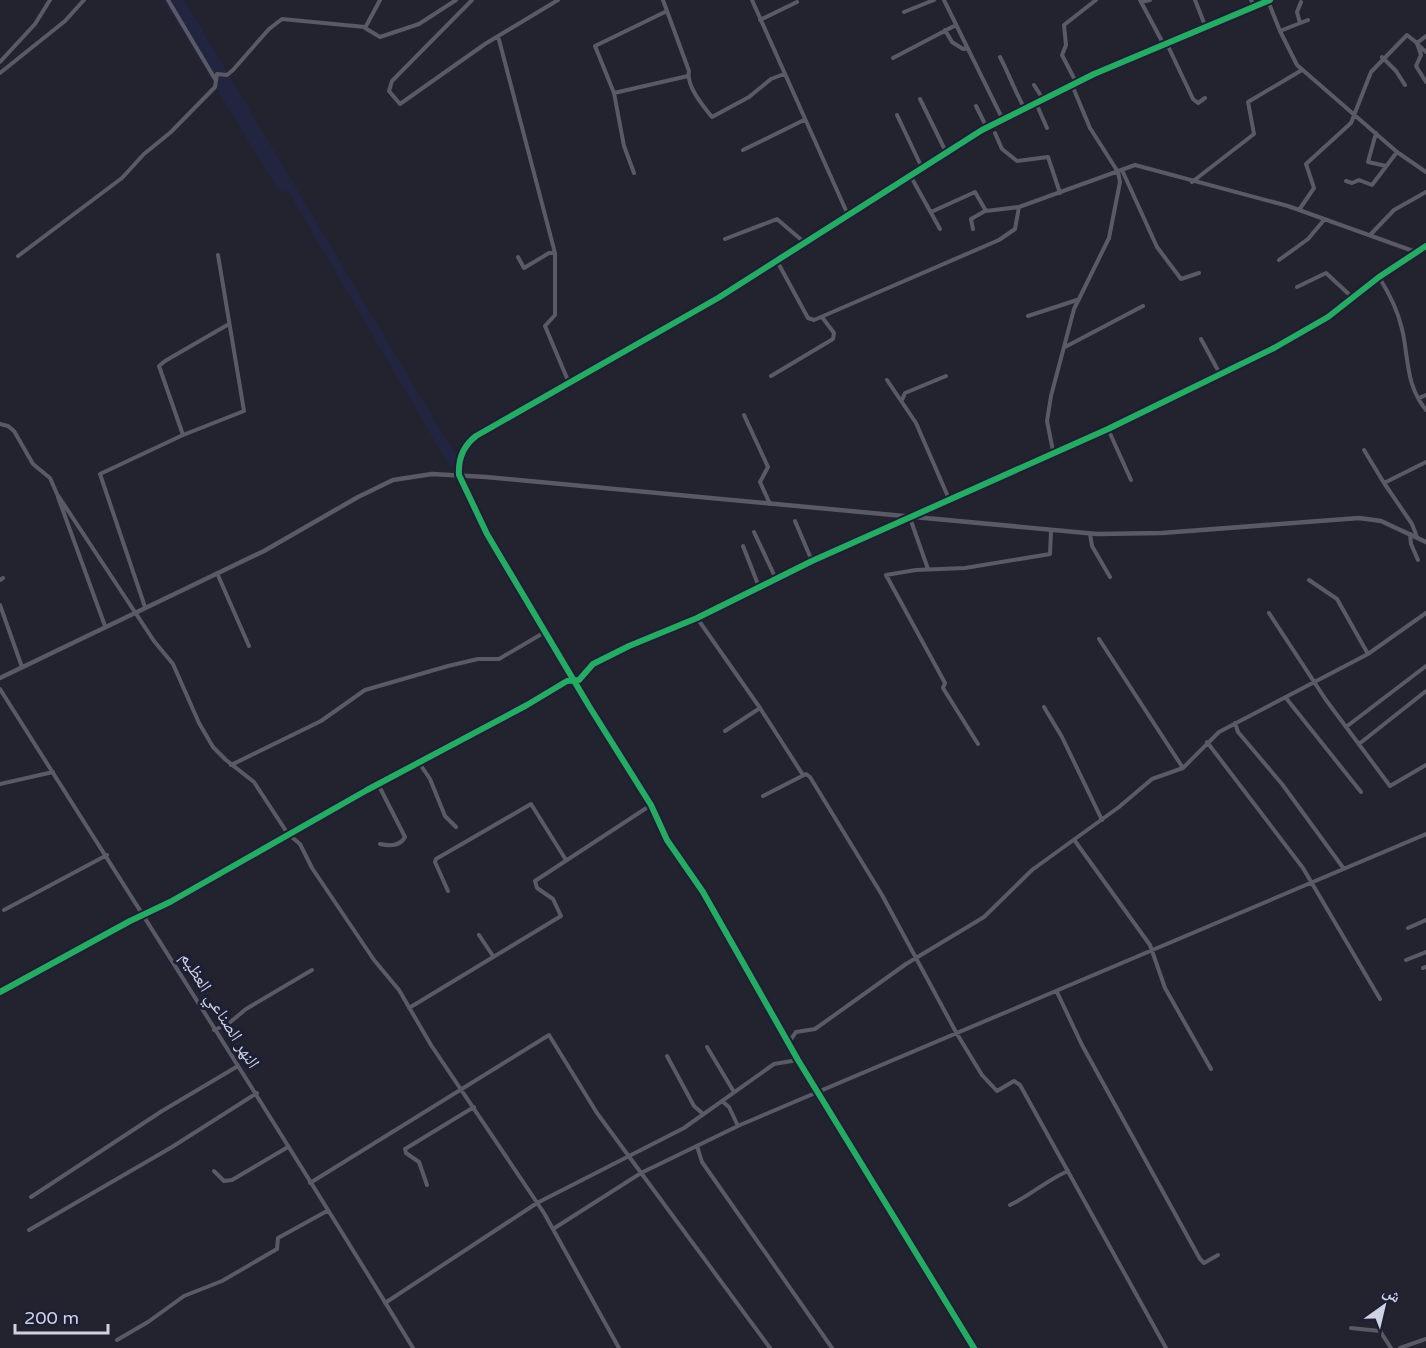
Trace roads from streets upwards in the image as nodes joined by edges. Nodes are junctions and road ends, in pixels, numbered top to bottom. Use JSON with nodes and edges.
{"nodes":[{"id":1,"x":50,"y":0,"type":"edge"},
{"id":2,"x":84,"y":0,"type":"edge"},
{"id":3,"x":168,"y":0,"type":"edge"},
{"id":4,"x":380,"y":0,"type":"edge"},
{"id":5,"x":456,"y":0,"type":"edge"},
{"id":6,"x":472,"y":0,"type":"edge"},
{"id":7,"x":558,"y":0,"type":"edge"},
{"id":8,"x":663,"y":0,"type":"edge"},
{"id":9,"x":752,"y":0,"type":"edge"},
{"id":10,"x":934,"y":0,"type":"edge"},
{"id":11,"x":944,"y":0,"type":"edge"},
{"id":12,"x":1096,"y":0,"type":"edge"},
{"id":13,"x":1150,"y":0,"type":"edge"},
{"id":14,"x":1195,"y":0,"type":"edge"},
{"id":15,"x":1251,"y":0,"type":"edge"},
{"id":16,"x":1141,"y":1,"type":"edge"},
{"id":17,"x":1269,"y":1,"type":"edge"},
{"id":18,"x":797,"y":2,"type":"dead end"},
{"id":19,"x":1301,"y":2,"type":"dead end"},
{"id":20,"x":1255,"y":7,"type":"junction"},
{"id":21,"x":667,"y":11,"type":"junction"},
{"id":22,"x":904,"y":12,"type":"dead end"},
{"id":23,"x":760,"y":20,"type":"junction"},
{"id":24,"x":1308,"y":20,"type":"dead end"},
{"id":25,"x":1300,"y":23,"type":"junction"},
{"id":26,"x":956,"y":25,"type":"junction"},
{"id":27,"x":365,"y":27,"type":"junction"},
{"id":28,"x":1206,"y":28,"type":"junction"},
{"id":29,"x":945,"y":30,"type":"junction"},
{"id":30,"x":1280,"y":31,"type":"junction"},
{"id":31,"x":498,"y":36,"type":"junction"},
{"id":32,"x":1426,"y":36,"type":"edge"},
{"id":33,"x":1417,"y":44,"type":"junction"},
{"id":34,"x":1165,"y":45,"type":"junction"},
{"id":35,"x":967,"y":48,"type":"junction"},
{"id":36,"x":1426,"y":52,"type":"edge"},
{"id":37,"x":1000,"y":57,"type":"dead end"},
{"id":38,"x":1382,"y":57,"type":"junction"},
{"id":39,"x":893,"y":58,"type":"dead end"},
{"id":40,"x":0,"y":62,"type":"edge"},
{"id":41,"x":1302,"y":70,"type":"junction"},
{"id":42,"x":0,"y":73,"type":"edge"},
{"id":43,"x":784,"y":74,"type":"junction"},
{"id":44,"x":688,"y":76,"type":"junction"},
{"id":45,"x":215,"y":79,"type":"junction"},
{"id":46,"x":1426,"y":82,"type":"edge"},
{"id":47,"x":1074,"y":83,"type":"junction"},
{"id":48,"x":1034,"y":85,"type":"dead end"},
{"id":49,"x":1405,"y":86,"type":"dead end"},
{"id":50,"x":614,"y":93,"type":"junction"},
{"id":51,"x":1205,"y":98,"type":"dead end"},
{"id":52,"x":920,"y":99,"type":"dead end"},
{"id":53,"x":1043,"y":99,"type":"junction"},
{"id":54,"x":1036,"y":103,"type":"junction"},
{"id":55,"x":976,"y":106,"type":"dead end"},
{"id":56,"x":1025,"y":109,"type":"junction"},
{"id":57,"x":1354,"y":114,"type":"junction"},
{"id":58,"x":897,"y":115,"type":"dead end"},
{"id":59,"x":804,"y":120,"type":"junction"},
{"id":60,"x":1003,"y":120,"type":"junction"},
{"id":61,"x":987,"y":128,"type":"junction"},
{"id":62,"x":1047,"y":128,"type":"dead end"},
{"id":63,"x":995,"y":133,"type":"dead end"},
{"id":64,"x":1376,"y":133,"type":"junction"},
{"id":65,"x":743,"y":150,"type":"dead end"},
{"id":66,"x":946,"y":152,"type":"junction"},
{"id":67,"x":1397,"y":152,"type":"junction"},
{"id":68,"x":1386,"y":166,"type":"junction"},
{"id":69,"x":922,"y":168,"type":"junction"},
{"id":70,"x":1120,"y":171,"type":"junction"},
{"id":71,"x":1426,"y":171,"type":"edge"},
{"id":72,"x":634,"y":173,"type":"dead end"},
{"id":73,"x":910,"y":175,"type":"junction"},
{"id":74,"x":1346,"y":181,"type":"dead end"},
{"id":75,"x":1192,"y":182,"type":"junction"},
{"id":76,"x":1426,"y":192,"type":"edge"},
{"id":77,"x":1060,"y":193,"type":"junction"},
{"id":78,"x":1019,"y":207,"type":"junction"},
{"id":79,"x":1299,"y":210,"type":"junction"},
{"id":80,"x":986,"y":211,"type":"junction"},
{"id":81,"x":931,"y":212,"type":"junction"},
{"id":82,"x":848,"y":215,"type":"junction"},
{"id":83,"x":1324,"y":220,"type":"junction"},
{"id":84,"x":940,"y":229,"type":"dead end"},
{"id":85,"x":973,"y":229,"type":"dead end"},
{"id":86,"x":1371,"y":234,"type":"junction"},
{"id":87,"x":725,"y":239,"type":"dead end"},
{"id":88,"x":805,"y":243,"type":"junction"},
{"id":89,"x":1426,"y":246,"type":"edge"},
{"id":90,"x":1416,"y":252,"type":"junction"},
{"id":91,"x":555,"y":253,"type":"junction"},
{"id":92,"x":218,"y":255,"type":"dead end"},
{"id":93,"x":18,"y":256,"type":"dead end"},
{"id":94,"x":518,"y":257,"type":"dead end"},
{"id":95,"x":1279,"y":260,"type":"dead end"},
{"id":96,"x":777,"y":261,"type":"junction"},
{"id":97,"x":1199,"y":273,"type":"dead end"},
{"id":98,"x":1379,"y":278,"type":"junction"},
{"id":99,"x":1297,"y":287,"type":"dead end"},
{"id":100,"x":1353,"y":298,"type":"junction"},
{"id":101,"x":1078,"y":299,"type":"junction"},
{"id":102,"x":1143,"y":306,"type":"dead end"},
{"id":103,"x":1028,"y":316,"type":"dead end"},
{"id":104,"x":822,"y":317,"type":"junction"},
{"id":105,"x":229,"y":324,"type":"junction"},
{"id":106,"x":1201,"y":339,"type":"dead end"},
{"id":107,"x":1065,"y":347,"type":"junction"},
{"id":108,"x":1220,"y":374,"type":"junction"},
{"id":109,"x":771,"y":376,"type":"dead end"},
{"id":110,"x":946,"y":376,"type":"dead end"},
{"id":111,"x":887,"y":380,"type":"dead end"},
{"id":112,"x":569,"y":383,"type":"junction"},
{"id":113,"x":1426,"y":395,"type":"edge"},
{"id":114,"x":1419,"y":398,"type":"junction"},
{"id":115,"x":902,"y":400,"type":"junction"},
{"id":116,"x":1426,"y":410,"type":"edge"},
{"id":117,"x":744,"y":415,"type":"dead end"},
{"id":118,"x":0,"y":424,"type":"edge"},
{"id":119,"x":1108,"y":429,"type":"junction"},
{"id":120,"x":183,"y":435,"type":"junction"},
{"id":121,"x":1364,"y":450,"type":"dead end"},
{"id":122,"x":1053,"y":451,"type":"junction"},
{"id":123,"x":1426,"y":462,"type":"edge"},
{"id":124,"x":459,"y":476,"type":"junction"},
{"id":125,"x":1131,"y":480,"type":"dead end"},
{"id":126,"x":1384,"y":483,"type":"junction"},
{"id":127,"x":57,"y":494,"type":"junction"},
{"id":128,"x":949,"y":499,"type":"junction"},
{"id":129,"x":770,"y":504,"type":"junction"},
{"id":130,"x":909,"y":518,"type":"junction"},
{"id":131,"x":795,"y":521,"type":"dead end"},
{"id":132,"x":1051,"y":531,"type":"junction"},
{"id":133,"x":754,"y":532,"type":"dead end"},
{"id":134,"x":1090,"y":534,"type":"junction"},
{"id":135,"x":1410,"y":534,"type":"junction"},
{"id":136,"x":1417,"y":537,"type":"junction"},
{"id":137,"x":1426,"y":542,"type":"edge"},
{"id":138,"x":743,"y":546,"type":"dead end"},
{"id":139,"x":1418,"y":560,"type":"dead end"},
{"id":140,"x":812,"y":561,"type":"junction"},
{"id":141,"x":928,"y":569,"type":"junction"},
{"id":142,"x":216,"y":573,"type":"junction"},
{"id":143,"x":1110,"y":577,"type":"dead end"},
{"id":144,"x":776,"y":579,"type":"junction"},
{"id":145,"x":1309,"y":580,"type":"dead end"},
{"id":146,"x":759,"y":587,"type":"junction"},
{"id":147,"x":0,"y":605,"type":"edge"},
{"id":148,"x":145,"y":607,"type":"junction"},
{"id":149,"x":136,"y":611,"type":"junction"},
{"id":150,"x":1269,"y":613,"type":"dead end"},
{"id":151,"x":1426,"y":613,"type":"edge"},
{"id":152,"x":697,"y":618,"type":"junction"},
{"id":153,"x":105,"y":626,"type":"junction"},
{"id":154,"x":545,"y":632,"type":"junction"},
{"id":155,"x":1099,"y":639,"type":"dead end"},
{"id":156,"x":249,"y":646,"type":"dead end"},
{"id":157,"x":1368,"y":654,"type":"junction"},
{"id":158,"x":1426,"y":666,"type":"edge"},
{"id":159,"x":22,"y":667,"type":"junction"},
{"id":160,"x":0,"y":678,"type":"edge"},
{"id":161,"x":573,"y":681,"type":"junction"},
{"id":162,"x":1314,"y":683,"type":"junction"},
{"id":163,"x":0,"y":688,"type":"edge"},
{"id":164,"x":1426,"y":691,"type":"edge"},
{"id":165,"x":1286,"y":698,"type":"junction"},
{"id":166,"x":1044,"y":706,"type":"dead end"},
{"id":167,"x":760,"y":708,"type":"junction"},
{"id":168,"x":1235,"y":723,"type":"junction"},
{"id":169,"x":1346,"y":727,"type":"junction"},
{"id":170,"x":725,"y":731,"type":"dead end"},
{"id":171,"x":1207,"y":742,"type":"junction"},
{"id":172,"x":978,"y":744,"type":"dead end"},
{"id":173,"x":1359,"y":744,"type":"junction"},
{"id":174,"x":420,"y":764,"type":"junction"},
{"id":175,"x":231,"y":765,"type":"junction"},
{"id":176,"x":1426,"y":765,"type":"edge"},
{"id":177,"x":1183,"y":768,"type":"junction"},
{"id":178,"x":53,"y":772,"type":"junction"},
{"id":179,"x":803,"y":776,"type":"junction"},
{"id":180,"x":0,"y":784,"type":"edge"},
{"id":181,"x":378,"y":784,"type":"junction"},
{"id":182,"x":1361,"y":792,"type":"dead end"},
{"id":183,"x":763,"y":796,"type":"dead end"},
{"id":184,"x":651,"y":804,"type":"junction"},
{"id":185,"x":1102,"y":820,"type":"junction"},
{"id":186,"x":456,"y":827,"type":"dead end"},
{"id":187,"x":288,"y":834,"type":"junction"},
{"id":188,"x":1426,"y":834,"type":"edge"},
{"id":189,"x":1075,"y":841,"type":"junction"},
{"id":190,"x":380,"y":844,"type":"dead end"},
{"id":191,"x":106,"y":855,"type":"junction"},
{"id":192,"x":566,"y":860,"type":"junction"},
{"id":193,"x":1344,"y":869,"type":"junction"},
{"id":194,"x":1312,"y":882,"type":"junction"},
{"id":195,"x":448,"y":891,"type":"dead end"},
{"id":196,"x":4,"y":910,"type":"dead end"},
{"id":197,"x":145,"y":915,"type":"junction"},
{"id":198,"x":1426,"y":920,"type":"edge"},
{"id":199,"x":1408,"y":928,"type":"dead end"},
{"id":200,"x":479,"y":935,"type":"dead end"},
{"id":201,"x":1152,"y":951,"type":"junction"},
{"id":202,"x":1426,"y":952,"type":"edge"},
{"id":203,"x":493,"y":956,"type":"junction"},
{"id":204,"x":915,"y":958,"type":"junction"},
{"id":205,"x":1406,"y":960,"type":"dead end"},
{"id":206,"x":312,"y":970,"type":"dead end"},
{"id":207,"x":0,"y":992,"type":"edge"},
{"id":208,"x":1057,"y":992,"type":"junction"},
{"id":209,"x":1380,"y":999,"type":"dead end"},
{"id":210,"x":409,"y":1008,"type":"junction"},
{"id":211,"x":214,"y":1030,"type":"junction"},
{"id":212,"x":957,"y":1034,"type":"junction"},
{"id":213,"x":789,"y":1043,"type":"junction"},
{"id":214,"x":707,"y":1047,"type":"dead end"},
{"id":215,"x":667,"y":1056,"type":"dead end"},
{"id":216,"x":798,"y":1060,"type":"junction"},
{"id":217,"x":238,"y":1066,"type":"junction"},
{"id":218,"x":1211,"y":1069,"type":"dead end"},
{"id":219,"x":464,"y":1090,"type":"junction"},
{"id":220,"x":820,"y":1091,"type":"junction"},
{"id":221,"x":734,"y":1092,"type":"junction"},
{"id":222,"x":257,"y":1093,"type":"junction"},
{"id":223,"x":721,"y":1101,"type":"junction"},
{"id":224,"x":474,"y":1107,"type":"junction"},
{"id":225,"x":703,"y":1113,"type":"junction"},
{"id":226,"x":738,"y":1126,"type":"junction"},
{"id":227,"x":697,"y":1146,"type":"junction"},
{"id":228,"x":288,"y":1147,"type":"junction"},
{"id":229,"x":630,"y":1158,"type":"junction"},
{"id":230,"x":214,"y":1171,"type":"dead end"},
{"id":231,"x":1068,"y":1171,"type":"junction"},
{"id":232,"x":641,"y":1173,"type":"junction"},
{"id":233,"x":310,"y":1183,"type":"junction"},
{"id":234,"x":427,"y":1185,"type":"dead end"},
{"id":235,"x":31,"y":1197,"type":"dead end"},
{"id":236,"x":537,"y":1203,"type":"junction"},
{"id":237,"x":1010,"y":1205,"type":"dead end"},
{"id":238,"x":327,"y":1211,"type":"junction"},
{"id":239,"x":553,"y":1229,"type":"junction"},
{"id":240,"x":29,"y":1230,"type":"dead end"},
{"id":241,"x":1218,"y":1256,"type":"dead end"},
{"id":242,"x":385,"y":1303,"type":"junction"},
{"id":243,"x":1351,"y":1328,"type":"dead end"},
{"id":244,"x":1426,"y":1339,"type":"edge"},
{"id":245,"x":117,"y":1340,"type":"dead end"},
{"id":246,"x":413,"y":1348,"type":"edge"},
{"id":247,"x":619,"y":1348,"type":"edge"},
{"id":248,"x":770,"y":1348,"type":"edge"},
{"id":249,"x":832,"y":1348,"type":"edge"},
{"id":250,"x":974,"y":1348,"type":"edge"},
{"id":251,"x":1166,"y":1348,"type":"edge"},
{"id":252,"x":1391,"y":1348,"type":"edge"},
{"id":253,"x":1400,"y":1348,"type":"edge"}],
"edges":[{"from":1,"to":40,"type":"street"},
{"from":2,"to":42,"type":"street"},
{"from":3,"to":45,"type":"street"},
{"from":4,"to":27,"type":"street"},
{"from":5,"to":27,"type":"street"},
{"from":6,"to":31,"type":"street"},
{"from":7,"to":31,"type":"street"},
{"from":8,"to":21,"type":"street"},
{"from":9,"to":23,"type":"street"},
{"from":10,"to":22,"type":"street"},
{"from":11,"to":26,"type":"street"},
{"from":12,"to":47,"type":"street"},
{"from":13,"to":16,"type":"street"},
{"from":14,"to":28,"type":"street"},
{"from":15,"to":20,"type":"street"},
{"from":16,"to":34,"type":"street"},
{"from":17,"to":20,"type":"street"},
{"from":17,"to":30,"type":"street"},
{"from":18,"to":23,"type":"street"},
{"from":19,"to":25,"type":"street"},
{"from":20,"to":28,"type":"street"},
{"from":21,"to":44,"type":"street"},
{"from":21,"to":50,"type":"street"},
{"from":23,"to":43,"type":"street"},
{"from":24,"to":25,"type":"street"},
{"from":25,"to":30,"type":"street"},
{"from":26,"to":29,"type":"street"},
{"from":26,"to":35,"type":"street"},
{"from":27,"to":45,"type":"street"},
{"from":28,"to":34,"type":"street"},
{"from":29,"to":35,"type":"street"},
{"from":29,"to":39,"type":"street"},
{"from":30,"to":41,"type":"street"},
{"from":31,"to":91,"type":"street"},
{"from":32,"to":33,"type":"street"},
{"from":33,"to":36,"type":"street"},
{"from":33,"to":38,"type":"street"},
{"from":33,"to":46,"type":"street"},
{"from":34,"to":47,"type":"street"},
{"from":34,"to":51,"type":"street"},
{"from":35,"to":60,"type":"street"},
{"from":37,"to":56,"type":"street"},
{"from":38,"to":49,"type":"street"},
{"from":38,"to":57,"type":"street"},
{"from":41,"to":57,"type":"street"},
{"from":41,"to":75,"type":"street"},
{"from":43,"to":44,"type":"street"},
{"from":43,"to":59,"type":"street"},
{"from":44,"to":50,"type":"street"},
{"from":45,"to":93,"type":"street"},
{"from":47,"to":53,"type":"street"},
{"from":47,"to":70,"type":"street"},
{"from":48,"to":53,"type":"street"},
{"from":50,"to":72,"type":"street"},
{"from":52,"to":66,"type":"street"},
{"from":53,"to":54,"type":"street"},
{"from":54,"to":56,"type":"street"},
{"from":54,"to":62,"type":"street"},
{"from":55,"to":61,"type":"street"},
{"from":56,"to":60,"type":"street"},
{"from":57,"to":64,"type":"street"},
{"from":57,"to":79,"type":"street"},
{"from":58,"to":69,"type":"street"},
{"from":59,"to":65,"type":"street"},
{"from":59,"to":82,"type":"street"},
{"from":60,"to":61,"type":"street"},
{"from":61,"to":66,"type":"street"},
{"from":63,"to":77,"type":"street"},
{"from":64,"to":67,"type":"street"},
{"from":64,"to":68,"type":"street"},
{"from":66,"to":69,"type":"street"},
{"from":67,"to":68,"type":"street"},
{"from":67,"to":71,"type":"street"},
{"from":68,"to":74,"type":"street"},
{"from":69,"to":73,"type":"street"},
{"from":70,"to":75,"type":"street"},
{"from":70,"to":77,"type":"street"},
{"from":70,"to":97,"type":"street"},
{"from":70,"to":101,"type":"street"},
{"from":73,"to":81,"type":"street"},
{"from":73,"to":82,"type":"street"},
{"from":75,"to":79,"type":"street"},
{"from":76,"to":86,"type":"street"},
{"from":77,"to":78,"type":"street"},
{"from":78,"to":80,"type":"street"},
{"from":78,"to":104,"type":"street"},
{"from":79,"to":83,"type":"street"},
{"from":80,"to":81,"type":"street"},
{"from":80,"to":85,"type":"street"},
{"from":81,"to":84,"type":"street"},
{"from":82,"to":88,"type":"street"},
{"from":83,"to":86,"type":"street"},
{"from":83,"to":95,"type":"street"},
{"from":86,"to":90,"type":"street"},
{"from":87,"to":88,"type":"street"},
{"from":88,"to":96,"type":"street"},
{"from":89,"to":90,"type":"street"},
{"from":90,"to":98,"type":"street"},
{"from":91,"to":94,"type":"street"},
{"from":91,"to":112,"type":"street"},
{"from":92,"to":105,"type":"street"},
{"from":96,"to":104,"type":"street"},
{"from":96,"to":112,"type":"street"},
{"from":98,"to":100,"type":"street"},
{"from":98,"to":114,"type":"street"},
{"from":99,"to":100,"type":"street"},
{"from":100,"to":108,"type":"street"},
{"from":101,"to":103,"type":"street"},
{"from":101,"to":107,"type":"street"},
{"from":102,"to":107,"type":"street"},
{"from":104,"to":109,"type":"street"},
{"from":105,"to":120,"type":"street"},
{"from":105,"to":120,"type":"street"},
{"from":106,"to":108,"type":"street"},
{"from":107,"to":122,"type":"street"},
{"from":108,"to":119,"type":"street"},
{"from":110,"to":115,"type":"street"},
{"from":111,"to":115,"type":"street"},
{"from":112,"to":124,"type":"street"},
{"from":113,"to":114,"type":"street"},
{"from":114,"to":116,"type":"street"},
{"from":115,"to":128,"type":"street"},
{"from":117,"to":129,"type":"street"},
{"from":118,"to":127,"type":"street"},
{"from":119,"to":122,"type":"street"},
{"from":119,"to":125,"type":"street"},
{"from":120,"to":148,"type":"street"},
{"from":121,"to":126,"type":"street"},
{"from":122,"to":128,"type":"street"},
{"from":123,"to":126,"type":"street"},
{"from":124,"to":129,"type":"street"},
{"from":124,"to":142,"type":"street"},
{"from":124,"to":154,"type":"street"},
{"from":126,"to":136,"type":"street"},
{"from":127,"to":149,"type":"street"},
{"from":127,"to":153,"type":"street"},
{"from":128,"to":130,"type":"street"},
{"from":129,"to":130,"type":"street"},
{"from":130,"to":132,"type":"street"},
{"from":130,"to":140,"type":"street"},
{"from":130,"to":141,"type":"street"},
{"from":131,"to":140,"type":"street"},
{"from":132,"to":134,"type":"street"},
{"from":132,"to":141,"type":"street"},
{"from":133,"to":144,"type":"street"},
{"from":134,"to":135,"type":"street"},
{"from":134,"to":143,"type":"street"},
{"from":135,"to":136,"type":"street"},
{"from":135,"to":139,"type":"street"},
{"from":136,"to":137,"type":"street"},
{"from":138,"to":146,"type":"street"},
{"from":140,"to":144,"type":"street"},
{"from":141,"to":172,"type":"street"},
{"from":142,"to":148,"type":"street"},
{"from":142,"to":156,"type":"street"},
{"from":144,"to":146,"type":"street"},
{"from":145,"to":157,"type":"street"},
{"from":146,"to":152,"type":"street"},
{"from":147,"to":159,"type":"street"},
{"from":148,"to":149,"type":"street"},
{"from":149,"to":153,"type":"street"},
{"from":149,"to":175,"type":"street"},
{"from":150,"to":162,"type":"street"},
{"from":151,"to":157,"type":"street"},
{"from":152,"to":161,"type":"street"},
{"from":152,"to":167,"type":"street"},
{"from":153,"to":159,"type":"street"},
{"from":154,"to":161,"type":"street"},
{"from":154,"to":175,"type":"street"},
{"from":155,"to":177,"type":"street"},
{"from":157,"to":162,"type":"street"},
{"from":158,"to":169,"type":"street"},
{"from":159,"to":160,"type":"street"},
{"from":161,"to":174,"type":"street"},
{"from":161,"to":184,"type":"street"},
{"from":162,"to":165,"type":"street"},
{"from":162,"to":169,"type":"street"},
{"from":163,"to":178,"type":"street","name":"النهر الصناعي العظيم"},
{"from":164,"to":173,"type":"street"},
{"from":165,"to":168,"type":"street"},
{"from":165,"to":182,"type":"street"},
{"from":166,"to":185,"type":"street"},
{"from":167,"to":170,"type":"street"},
{"from":167,"to":179,"type":"street"},
{"from":168,"to":171,"type":"street"},
{"from":168,"to":193,"type":"street"},
{"from":169,"to":173,"type":"street"},
{"from":171,"to":177,"type":"street"},
{"from":171,"to":194,"type":"street"},
{"from":173,"to":176,"type":"street"},
{"from":174,"to":181,"type":"street"},
{"from":174,"to":186,"type":"street"},
{"from":175,"to":187,"type":"street"},
{"from":177,"to":185,"type":"street"},
{"from":178,"to":180,"type":"street"},
{"from":178,"to":191,"type":"street","name":"النهر الصناعي العظيم"},
{"from":179,"to":183,"type":"street"},
{"from":179,"to":204,"type":"street"},
{"from":181,"to":187,"type":"street"},
{"from":181,"to":190,"type":"street"},
{"from":184,"to":192,"type":"street"},
{"from":184,"to":213,"type":"street"},
{"from":185,"to":189,"type":"street"},
{"from":187,"to":197,"type":"street"},
{"from":187,"to":210,"type":"street"},
{"from":188,"to":193,"type":"street"},
{"from":189,"to":201,"type":"street"},
{"from":189,"to":204,"type":"street"},
{"from":191,"to":196,"type":"street"},
{"from":191,"to":197,"type":"street","name":"النهر الصناعي العظيم"},
{"from":192,"to":195,"type":"street"},
{"from":192,"to":203,"type":"street"},
{"from":193,"to":194,"type":"street"},
{"from":194,"to":201,"type":"street"},
{"from":194,"to":209,"type":"street"},
{"from":197,"to":207,"type":"street"},
{"from":197,"to":211,"type":"street","name":"النهر الصناعي العظيم"},
{"from":198,"to":199,"type":"street"},
{"from":200,"to":203,"type":"street"},
{"from":201,"to":208,"type":"street"},
{"from":201,"to":218,"type":"street"},
{"from":202,"to":205,"type":"street"},
{"from":203,"to":210,"type":"street"},
{"from":204,"to":212,"type":"street"},
{"from":204,"to":213,"type":"street"},
{"from":206,"to":211,"type":"street"},
{"from":208,"to":212,"type":"street"},
{"from":208,"to":241,"type":"street"},
{"from":210,"to":219,"type":"street"},
{"from":211,"to":217,"type":"street","name":"النهر الصناعي العظيم"},
{"from":212,"to":220,"type":"street"},
{"from":212,"to":231,"type":"street"},
{"from":213,"to":216,"type":"street"},
{"from":214,"to":221,"type":"street"},
{"from":215,"to":225,"type":"street"},
{"from":216,"to":220,"type":"street"},
{"from":216,"to":221,"type":"street"},
{"from":217,"to":222,"type":"street","name":"النهر الصناعي العظيم"},
{"from":217,"to":235,"type":"street"},
{"from":219,"to":224,"type":"street"},
{"from":219,"to":229,"type":"street"},
{"from":219,"to":233,"type":"street"},
{"from":220,"to":226,"type":"street"},
{"from":220,"to":250,"type":"street"},
{"from":221,"to":223,"type":"street"},
{"from":222,"to":228,"type":"street","name":"النهر الصناعي العظيم"},
{"from":222,"to":240,"type":"street"},
{"from":223,"to":225,"type":"street"},
{"from":223,"to":226,"type":"street"},
{"from":224,"to":234,"type":"street"},
{"from":224,"to":236,"type":"street"},
{"from":225,"to":229,"type":"street"},
{"from":226,"to":227,"type":"street"},
{"from":227,"to":232,"type":"street"},
{"from":227,"to":249,"type":"street"},
{"from":228,"to":230,"type":"street"},
{"from":228,"to":233,"type":"street","name":"النهر الصناعي العظيم"},
{"from":229,"to":232,"type":"street"},
{"from":229,"to":236,"type":"street"},
{"from":231,"to":237,"type":"street"},
{"from":231,"to":251,"type":"street"},
{"from":232,"to":239,"type":"street"},
{"from":232,"to":248,"type":"street"},
{"from":233,"to":238,"type":"street","name":"النهر الصناعي العظيم"},
{"from":236,"to":239,"type":"street"},
{"from":236,"to":242,"type":"street"},
{"from":238,"to":242,"type":"street","name":"النهر الصناعي العظيم"},
{"from":238,"to":245,"type":"street"},
{"from":239,"to":247,"type":"street"},
{"from":242,"to":246,"type":"street","name":"النهر الصناعي العظيم"},
{"from":243,"to":252,"type":"street"},
{"from":244,"to":253,"type":"street"}]}
